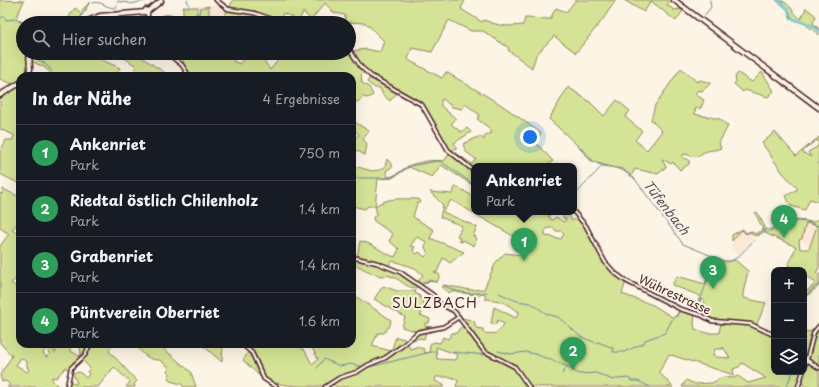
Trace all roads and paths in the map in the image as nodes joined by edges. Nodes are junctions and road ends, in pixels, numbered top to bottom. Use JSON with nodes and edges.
{"nodes":[{"id":1,"x":162,"y":0,"type":"edge"},
{"id":2,"x":216,"y":0,"type":"edge"},
{"id":3,"x":674,"y":0,"type":"edge"},
{"id":4,"x":147,"y":12,"type":"junction"},
{"id":5,"x":100,"y":16,"type":"edge"},
{"id":6,"x":148,"y":16,"type":"edge"},
{"id":7,"x":263,"y":16,"type":"edge"},
{"id":8,"x":29,"y":60,"type":"edge"},
{"id":9,"x":176,"y":60,"type":"edge"},
{"id":10,"x":356,"y":60,"type":"edge"},
{"id":11,"x":29,"y":72,"type":"edge"},
{"id":12,"x":186,"y":72,"type":"edge"},
{"id":13,"x":16,"y":85,"type":"edge"},
{"id":14,"x":0,"y":95,"type":"edge"},
{"id":15,"x":819,"y":108,"type":"edge"},
{"id":16,"x":471,"y":169,"type":"edge"},
{"id":17,"x":577,"y":215,"type":"edge"},
{"id":18,"x":356,"y":258,"type":"edge"},
{"id":19,"x":459,"y":317,"type":"junction"},
{"id":20,"x":819,"y":326,"type":"edge"},
{"id":21,"x":771,"y":334,"type":"edge"},
{"id":22,"x":88,"y":348,"type":"edge"},
{"id":23,"x":246,"y":348,"type":"edge"},
{"id":24,"x":807,"y":360,"type":"joint"},
{"id":25,"x":819,"y":368,"type":"edge"},
{"id":26,"x":802,"y":375,"type":"edge"},
{"id":27,"x":67,"y":387,"type":"edge"},
{"id":28,"x":277,"y":387,"type":"edge"},
{"id":29,"x":325,"y":387,"type":"edge"},
{"id":30,"x":529,"y":387,"type":"edge"},
{"id":31,"x":798,"y":387,"type":"edge"}],
"edges":[{"from":1,"to":4,"type":"main road"},
{"from":2,"to":7,"type":"street"},
{"from":3,"to":15,"type":"main road"},
{"from":4,"to":5,"type":"main road"},
{"from":4,"to":6,"type":"street"},
{"from":8,"to":11,"type":"main road"},
{"from":9,"to":12,"type":"street"},
{"from":10,"to":16,"type":"street"},
{"from":13,"to":14,"type":"main road"},
{"from":17,"to":21,"type":"street","name":"Wührestrasse"},
{"from":18,"to":19,"type":"street"},
{"from":19,"to":29,"type":"street"},
{"from":19,"to":30,"type":"street"},
{"from":20,"to":24,"type":"street"},
{"from":22,"to":27,"type":"street"},
{"from":23,"to":28,"type":"street"},
{"from":24,"to":25,"type":"street"},
{"from":26,"to":31,"type":"street"}]}
